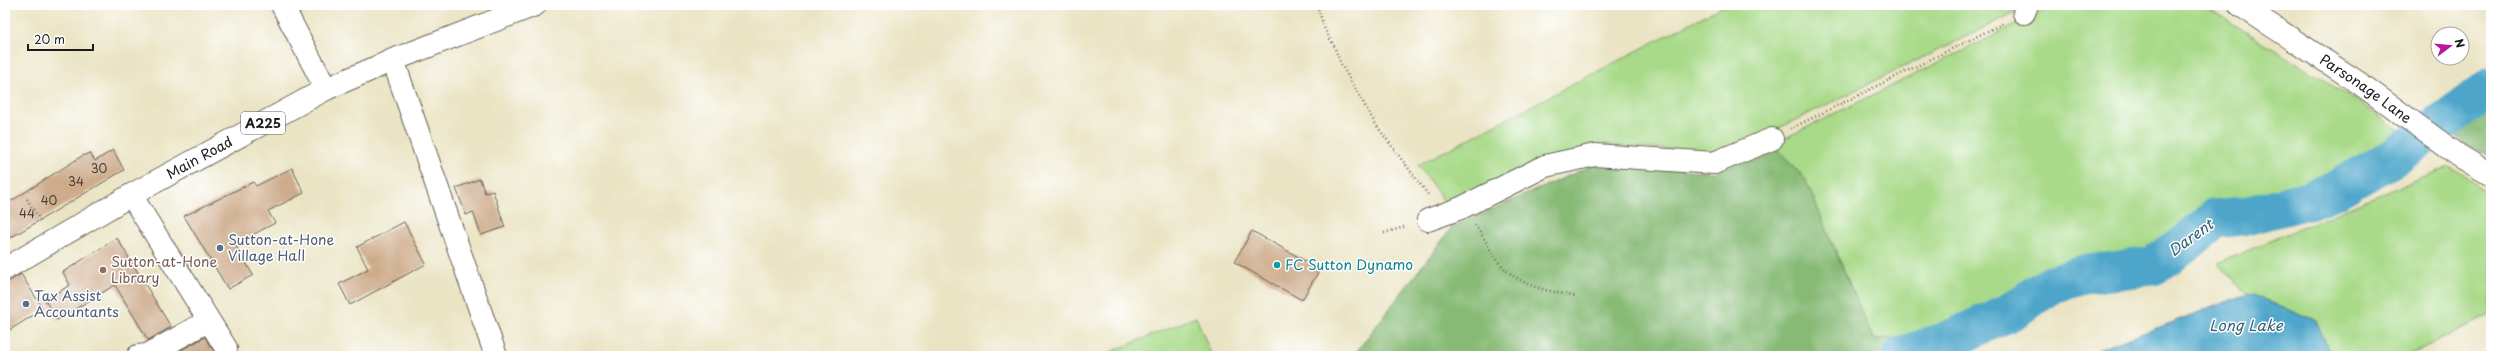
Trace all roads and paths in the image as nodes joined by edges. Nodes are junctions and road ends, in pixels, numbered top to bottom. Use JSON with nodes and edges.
{"nodes":[{"id":1,"x":282,"y":5,"type":"edge"},
{"id":2,"x":535,"y":5,"type":"edge"},
{"id":3,"x":1318,"y":5,"type":"edge"},
{"id":4,"x":2240,"y":5,"type":"edge"},
{"id":5,"x":2025,"y":9,"type":"edge"},
{"id":6,"x":393,"y":60,"type":"junction"},
{"id":7,"x":326,"y":89,"type":"junction"},
{"id":8,"x":1772,"y":139,"type":"joint"},
{"id":9,"x":2491,"y":175,"type":"edge"},
{"id":10,"x":131,"y":195,"type":"junction"},
{"id":11,"x":28,"y":199,"type":"dead end"},
{"id":12,"x":1444,"y":214,"type":"junction"},
{"id":13,"x":40,"y":220,"type":"dead end"},
{"id":14,"x":5,"y":269,"type":"edge"},
{"id":15,"x":1575,"y":296,"type":"dead end"},
{"id":16,"x":208,"y":321,"type":"junction"},
{"id":17,"x":226,"y":348,"type":"dead end"},
{"id":18,"x":2491,"y":350,"type":"edge"},
{"id":19,"x":138,"y":356,"type":"edge"},
{"id":20,"x":496,"y":356,"type":"edge"},
{"id":21,"x":2481,"y":356,"type":"edge"}],
"edges":[{"from":1,"to":7,"type":"street"},
{"from":2,"to":6,"type":"street","name":"Main Road","number":"A225"},
{"from":3,"to":12,"type":"path"},
{"from":4,"to":9,"type":"street","name":"Parsonage Lane"},
{"from":5,"to":8,"type":"path"},
{"from":6,"to":7,"type":"street","name":"Main Road","number":"A225"},
{"from":6,"to":20,"type":"street"},
{"from":7,"to":10,"type":"street","name":"Main Road","number":"A225"},
{"from":8,"to":12,"type":"street"},
{"from":10,"to":14,"type":"street","name":"Main Road","number":"A225"},
{"from":10,"to":16,"type":"street"},
{"from":11,"to":13,"type":"path"},
{"from":12,"to":15,"type":"path"},
{"from":16,"to":17,"type":"street"},
{"from":16,"to":19,"type":"street"},
{"from":18,"to":21,"type":"path"}]}
